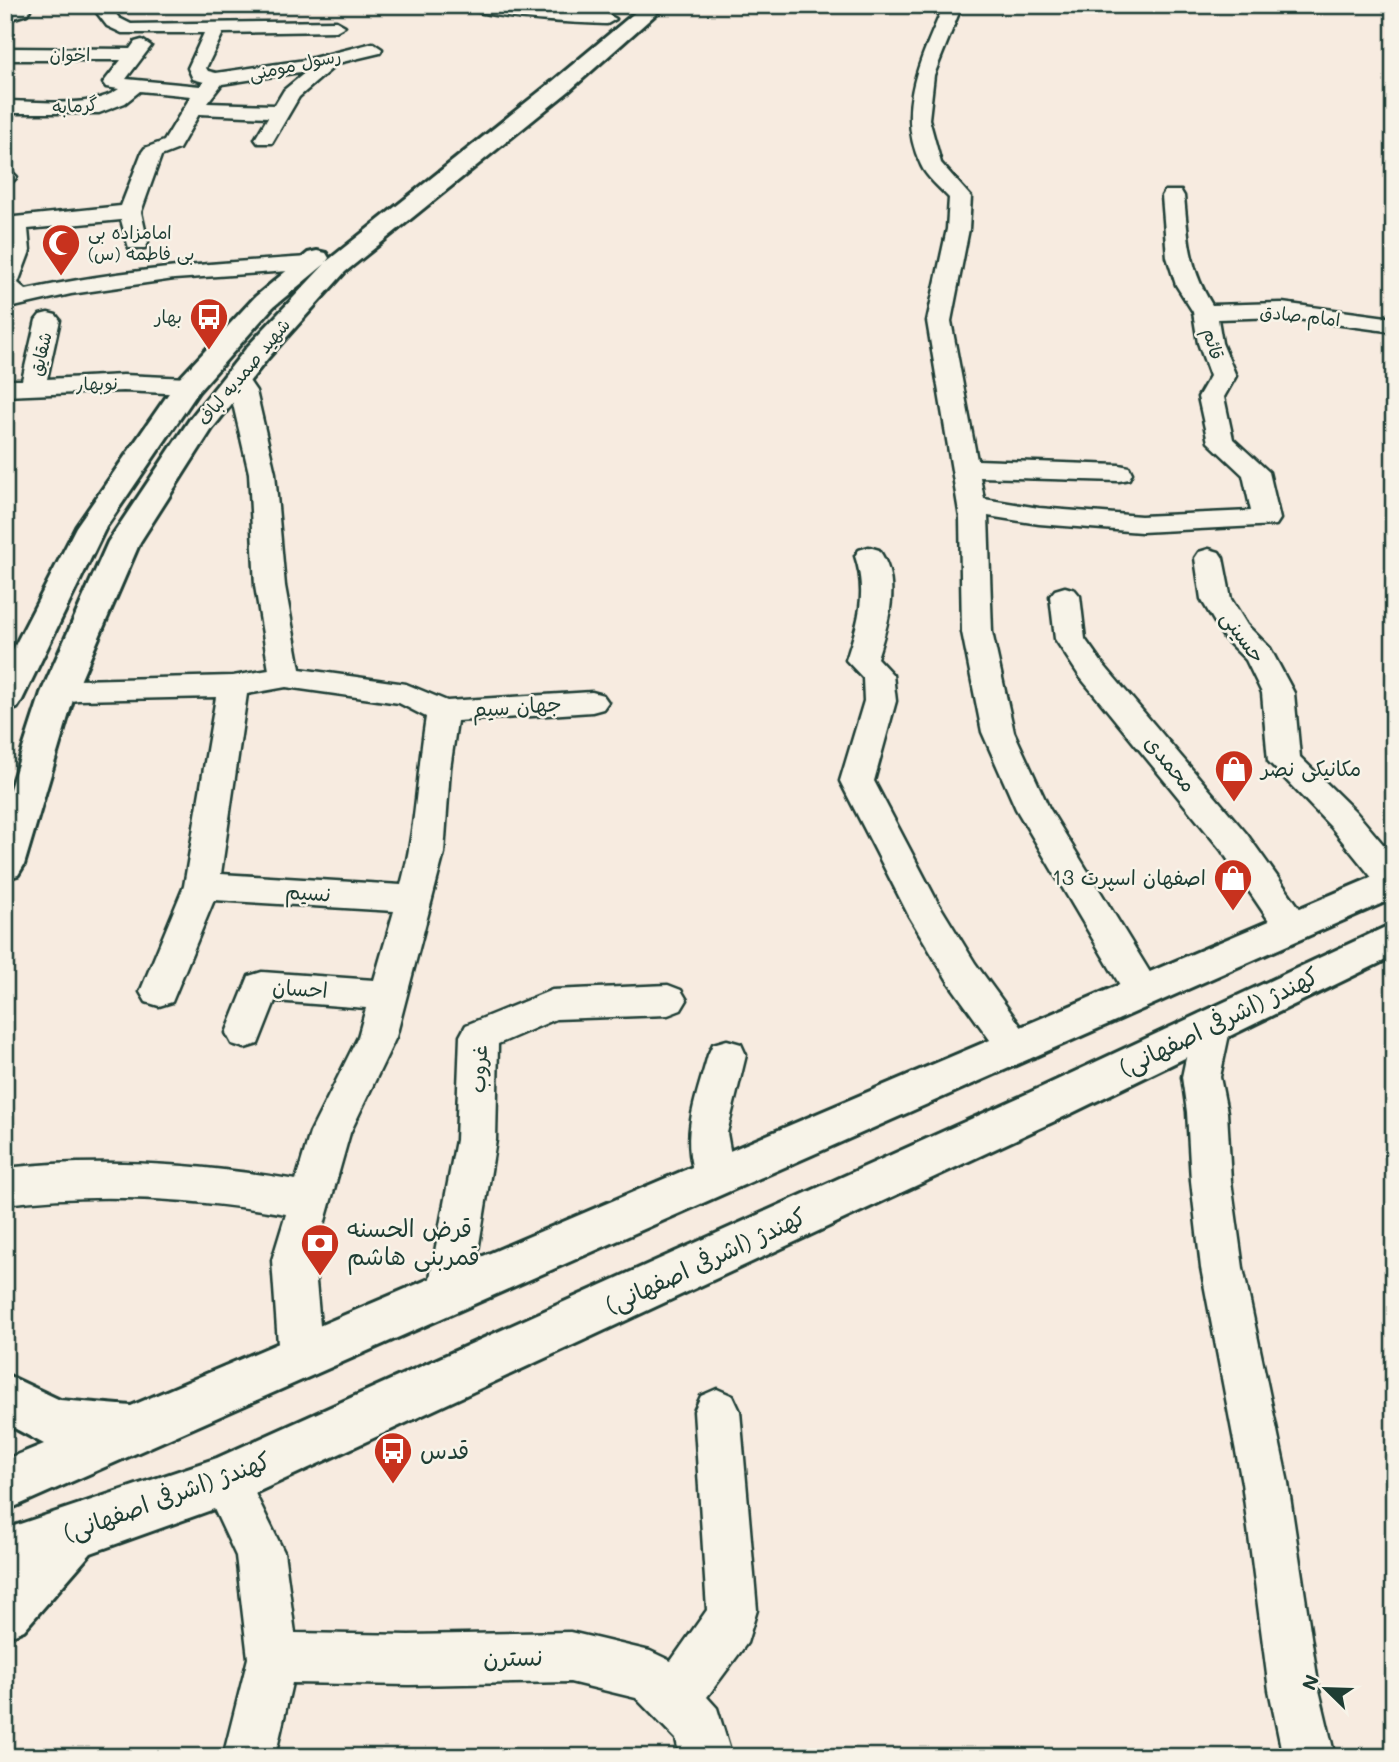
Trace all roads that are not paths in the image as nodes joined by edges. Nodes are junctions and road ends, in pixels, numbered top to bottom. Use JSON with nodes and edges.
{"nodes":[{"id":1,"x":20,"y":5,"type":"edge"},
{"id":2,"x":300,"y":5,"type":"edge"},
{"id":3,"x":347,"y":5,"type":"edge"},
{"id":4,"x":471,"y":5,"type":"edge"},
{"id":5,"x":656,"y":5,"type":"edge"},
{"id":6,"x":953,"y":5,"type":"edge"},
{"id":7,"x":234,"y":7,"type":"edge"},
{"id":8,"x":104,"y":10,"type":"edge"},
{"id":9,"x":133,"y":10,"type":"dead end"},
{"id":10,"x":602,"y":11,"type":"edge"},
{"id":11,"x":5,"y":16,"type":"edge"},
{"id":12,"x":285,"y":26,"type":"junction"},
{"id":13,"x":336,"y":26,"type":"junction"},
{"id":14,"x":219,"y":29,"type":"junction"},
{"id":15,"x":373,"y":49,"type":"dead end"},
{"id":16,"x":139,"y":51,"type":"joint"},
{"id":17,"x":330,"y":53,"type":"junction"},
{"id":18,"x":5,"y":54,"type":"edge"},
{"id":19,"x":270,"y":71,"type":"junction"},
{"id":20,"x":138,"y":84,"type":"junction"},
{"id":21,"x":211,"y":85,"type":"junction"},
{"id":22,"x":5,"y":107,"type":"edge"},
{"id":23,"x":192,"y":108,"type":"junction"},
{"id":24,"x":280,"y":111,"type":"junction"},
{"id":25,"x":265,"y":139,"type":"dead end"},
{"id":26,"x":1173,"y":195,"type":"dead end"},
{"id":27,"x":130,"y":212,"type":"junction"},
{"id":28,"x":388,"y":212,"type":"junction"},
{"id":29,"x":8,"y":225,"type":"edge"},
{"id":30,"x":137,"y":243,"type":"dead end"},
{"id":31,"x":309,"y":264,"type":"junction"},
{"id":32,"x":13,"y":300,"type":"edge"},
{"id":33,"x":1205,"y":312,"type":"junction"},
{"id":34,"x":48,"y":320,"type":"dead end"},
{"id":35,"x":1394,"y":325,"type":"edge"},
{"id":36,"x":236,"y":380,"type":"junction"},
{"id":37,"x":188,"y":386,"type":"junction"},
{"id":38,"x":33,"y":387,"type":"junction"},
{"id":39,"x":5,"y":388,"type":"edge"},
{"id":40,"x":965,"y":468,"type":"junction"},
{"id":41,"x":1119,"y":473,"type":"dead end"},
{"id":42,"x":972,"y":505,"type":"junction"},
{"id":43,"x":869,"y":556,"type":"dead end"},
{"id":44,"x":1209,"y":558,"type":"dead end"},
{"id":45,"x":1065,"y":596,"type":"dead end"},
{"id":46,"x":286,"y":677,"type":"junction"},
{"id":47,"x":233,"y":686,"type":"junction"},
{"id":48,"x":58,"y":693,"type":"junction"},
{"id":49,"x":5,"y":700,"type":"edge"},
{"id":50,"x":592,"y":702,"type":"dead end"},
{"id":51,"x":443,"y":712,"type":"junction"},
{"id":52,"x":5,"y":865,"type":"edge"},
{"id":53,"x":1394,"y":882,"type":"edge"},
{"id":54,"x":202,"y":886,"type":"junction"},
{"id":55,"x":414,"y":899,"type":"junction"},
{"id":56,"x":1293,"y":927,"type":"junction"},
{"id":57,"x":1394,"y":938,"type":"edge"},
{"id":58,"x":159,"y":992,"type":"dead end"},
{"id":59,"x":1143,"y":992,"type":"junction"},
{"id":60,"x":388,"y":995,"type":"junction"},
{"id":61,"x":668,"y":1000,"type":"dead end"},
{"id":62,"x":1212,"y":1025,"type":"junction"},
{"id":63,"x":245,"y":1033,"type":"dead end"},
{"id":64,"x":1017,"y":1047,"type":"junction"},
{"id":65,"x":727,"y":1055,"type":"dead end"},
{"id":66,"x":715,"y":1178,"type":"junction"},
{"id":67,"x":5,"y":1186,"type":"edge"},
{"id":68,"x":310,"y":1199,"type":"junction"},
{"id":69,"x":449,"y":1294,"type":"junction"},
{"id":70,"x":301,"y":1359,"type":"junction"},
{"id":71,"x":5,"y":1397,"type":"edge"},
{"id":72,"x":717,"y":1411,"type":"dead end"},
{"id":73,"x":135,"y":1430,"type":"junction"},
{"id":74,"x":224,"y":1481,"type":"junction"},
{"id":75,"x":5,"y":1486,"type":"edge"},
{"id":76,"x":73,"y":1532,"type":"junction"},
{"id":77,"x":5,"y":1556,"type":"edge"},
{"id":78,"x":5,"y":1611,"type":"edge"},
{"id":79,"x":273,"y":1658,"type":"junction"},
{"id":80,"x":673,"y":1700,"type":"junction"},
{"id":81,"x":249,"y":1757,"type":"edge"},
{"id":82,"x":705,"y":1757,"type":"edge"},
{"id":83,"x":1309,"y":1757,"type":"edge"}],
"edges":[{"from":1,"to":11,"type":"street"},
{"from":2,"to":12,"type":"street"},
{"from":3,"to":13,"type":"street"},
{"from":4,"to":10,"type":"street"},
{"from":5,"to":28,"type":"main road","name":"شهید صمدیه لباف"},
{"from":6,"to":40,"type":"street"},
{"from":7,"to":14,"type":"street"},
{"from":8,"to":9,"type":"street"},
{"from":8,"to":14,"type":"street"},
{"from":10,"to":28,"type":"main road","name":"شهید صمدیه لباف"},
{"from":12,"to":13,"type":"street"},
{"from":12,"to":14,"type":"street"},
{"from":13,"to":17,"type":"street"},
{"from":14,"to":19,"type":"street"},
{"from":14,"to":21,"type":"street"},
{"from":15,"to":17,"type":"street","name":"رسول مومنی"},
{"from":16,"to":18,"type":"street","name":"اخوان"},
{"from":16,"to":20,"type":"street","name":"رسول مومنی"},
{"from":17,"to":19,"type":"street","name":"رسول مومنی"},
{"from":17,"to":24,"type":"street"},
{"from":19,"to":21,"type":"street","name":"رسول مومنی"},
{"from":20,"to":21,"type":"street","name":"رسول مومنی"},
{"from":20,"to":22,"type":"street","name":"گرمابه"},
{"from":21,"to":23,"type":"street"},
{"from":23,"to":24,"type":"street"},
{"from":23,"to":27,"type":"street"},
{"from":24,"to":25,"type":"street"},
{"from":26,"to":33,"type":"street","name":"قائم"},
{"from":27,"to":29,"type":"street"},
{"from":27,"to":30,"type":"street"},
{"from":28,"to":31,"type":"main road","name":"شهید صمدیه لباف"},
{"from":28,"to":36,"type":"main road","name":"شهید صمدیه لباف"},
{"from":29,"to":32,"type":"street"},
{"from":31,"to":32,"type":"street"},
{"from":31,"to":37,"type":"main road","name":"شهید صمدیه لباف"},
{"from":33,"to":35,"type":"street","name":"امام صادق"},
{"from":33,"to":42,"type":"street","name":"قائم"},
{"from":34,"to":38,"type":"street","name":"شقایق"},
{"from":36,"to":46,"type":"street"},
{"from":36,"to":48,"type":"main road","name":"شهید صمدیه لباف"},
{"from":37,"to":38,"type":"street","name":"نوبهار"},
{"from":37,"to":49,"type":"main road","name":"شهید صمدیه لباف"},
{"from":38,"to":39,"type":"street","name":"نوبهار"},
{"from":40,"to":41,"type":"street"},
{"from":40,"to":42,"type":"street"},
{"from":42,"to":59,"type":"street"},
{"from":43,"to":64,"type":"street"},
{"from":44,"to":53,"type":"street","name":"حسینی"},
{"from":45,"to":56,"type":"street","name":"محمدی"},
{"from":46,"to":47,"type":"street"},
{"from":46,"to":51,"type":"street"},
{"from":47,"to":48,"type":"street"},
{"from":47,"to":54,"type":"street"},
{"from":48,"to":52,"type":"main road","name":"شهید صمدیه لباف"},
{"from":50,"to":51,"type":"street","name":"جهان سیم"},
{"from":51,"to":55,"type":"street"},
{"from":53,"to":56,"type":"main road"},
{"from":54,"to":55,"type":"street","name":"نسیم"},
{"from":54,"to":58,"type":"street"},
{"from":55,"to":60,"type":"street"},
{"from":56,"to":59,"type":"main road"},
{"from":57,"to":62,"type":"main road","name":"کهندژ (اشرفی اصفهانی)"},
{"from":59,"to":64,"type":"main road"},
{"from":60,"to":63,"type":"street","name":"احسان"},
{"from":60,"to":68,"type":"street"},
{"from":61,"to":69,"type":"street","name":"غروب"},
{"from":62,"to":74,"type":"main road","name":"کهندژ (اشرفی اصفهانی)"},
{"from":62,"to":83,"type":"street"},
{"from":64,"to":66,"type":"main road"},
{"from":65,"to":66,"type":"street"},
{"from":66,"to":69,"type":"main road"},
{"from":67,"to":68,"type":"street"},
{"from":68,"to":70,"type":"street"},
{"from":69,"to":70,"type":"main road"},
{"from":70,"to":73,"type":"main road"},
{"from":71,"to":73,"type":"main road"},
{"from":72,"to":80,"type":"street"},
{"from":73,"to":75,"type":"main road"},
{"from":74,"to":76,"type":"main road","name":"کهندژ (اشرفی اصفهانی)"},
{"from":74,"to":79,"type":"street"},
{"from":76,"to":77,"type":"main road","name":"کهندژ (اشرفی اصفهانی)"},
{"from":76,"to":78,"type":"main road"},
{"from":79,"to":80,"type":"street","name":"نسترن"},
{"from":79,"to":81,"type":"street"},
{"from":80,"to":82,"type":"street","name":"نسترن"}]}
